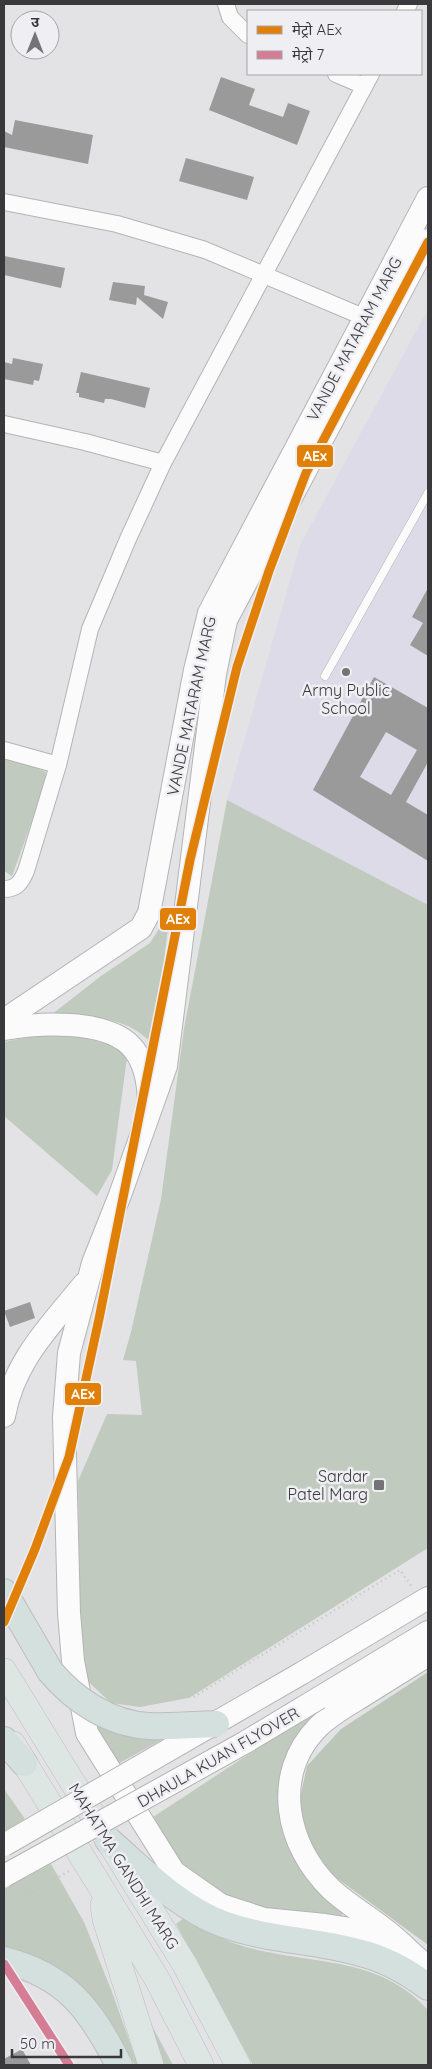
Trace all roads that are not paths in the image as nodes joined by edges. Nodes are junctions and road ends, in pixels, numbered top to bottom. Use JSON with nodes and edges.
{"nodes":[{"id":1,"x":226,"y":4,"type":"edge"},
{"id":2,"x":247,"y":34,"type":"edge"},
{"id":3,"x":341,"y":75,"type":"edge"},
{"id":4,"x":368,"y":80,"type":"edge"},
{"id":5,"x":428,"y":198,"type":"edge"},
{"id":6,"x":4,"y":202,"type":"edge"},
{"id":7,"x":428,"y":240,"type":"edge"},
{"id":8,"x":264,"y":276,"type":"junction"},
{"id":9,"x":374,"y":322,"type":"junction"},
{"id":10,"x":4,"y":424,"type":"edge"},
{"id":11,"x":163,"y":463,"type":"junction"},
{"id":12,"x":428,"y":493,"type":"edge"},
{"id":13,"x":325,"y":676,"type":"dead end"},
{"id":14,"x":4,"y":750,"type":"edge"},
{"id":15,"x":58,"y":766,"type":"junction"},
{"id":16,"x":4,"y":889,"type":"edge"},
{"id":17,"x":4,"y":1020,"type":"edge"},
{"id":18,"x":4,"y":1030,"type":"edge"},
{"id":19,"x":149,"y":1115,"type":"junction"},
{"id":20,"x":91,"y":1271,"type":"junction"},
{"id":21,"x":4,"y":1416,"type":"edge"},
{"id":22,"x":4,"y":1592,"type":"edge"},
{"id":23,"x":419,"y":1603,"type":"edge"},
{"id":24,"x":428,"y":1632,"type":"edge"},
{"id":25,"x":428,"y":1654,"type":"edge"},
{"id":26,"x":4,"y":1671,"type":"edge"},
{"id":27,"x":216,"y":1724,"type":"junction"},
{"id":28,"x":4,"y":1730,"type":"edge"},
{"id":29,"x":4,"y":1740,"type":"edge"},
{"id":30,"x":24,"y":1763,"type":"junction"},
{"id":31,"x":108,"y":1840,"type":"junction"},
{"id":32,"x":4,"y":1845,"type":"edge"},
{"id":33,"x":4,"y":1876,"type":"edge"},
{"id":34,"x":99,"y":1884,"type":"junction"},
{"id":35,"x":4,"y":1960,"type":"edge"},
{"id":36,"x":422,"y":1962,"type":"edge"},
{"id":37,"x":428,"y":1987,"type":"edge"},
{"id":38,"x":119,"y":2065,"type":"edge"},
{"id":39,"x":151,"y":2065,"type":"edge"},
{"id":40,"x":201,"y":2065,"type":"edge"},
{"id":41,"x":238,"y":2065,"type":"edge"}],
"edges":[{"from":1,"to":2,"type":"street"},
{"from":3,"to":4,"type":"street"},
{"from":4,"to":8,"type":"street"},
{"from":5,"to":9,"type":"main road","name":"VANDE MATARAM MARG"},
{"from":6,"to":8,"type":"street"},
{"from":7,"to":9,"type":"main road","name":"VANDE MATARAM MARG"},
{"from":8,"to":9,"type":"street"},
{"from":8,"to":11,"type":"street"},
{"from":9,"to":17,"type":"main road","name":"VANDE MATARAM MARG"},
{"from":9,"to":19,"type":"main road","name":"VANDE MATARAM MARG"},
{"from":10,"to":11,"type":"street"},
{"from":11,"to":15,"type":"street"},
{"from":12,"to":13,"type":"lane"},
{"from":14,"to":15,"type":"street"},
{"from":15,"to":16,"type":"street"},
{"from":18,"to":19,"type":"main road"},
{"from":19,"to":20,"type":"main road","name":"VANDE MATARAM MARG"},
{"from":20,"to":21,"type":"main road"},
{"from":20,"to":36,"type":"main road"},
{"from":22,"to":27,"type":"highway","bridge":true},
{"from":23,"to":27,"type":"main road","name":"DHAULA KUAN FLYOVER","bridge":true},
{"from":24,"to":33,"type":"main road","name":"DHAULA KUAN FLYOVER","bridge":true},
{"from":25,"to":36,"type":"main road"},
{"from":26,"to":31,"type":"main road","name":"MAHATMA GANDHI MARG"},
{"from":27,"to":32,"type":"main road","name":"DHAULA KUAN FLYOVER","bridge":true},
{"from":28,"to":30,"type":"main road","name":"MAHATMA GANDHI MARG"},
{"from":29,"to":30,"type":"highway"},
{"from":30,"to":34,"type":"main road","name":"MAHATMA GANDHI MARG"},
{"from":31,"to":37,"type":"highway"},
{"from":31,"to":41,"type":"main road","name":"MAHATMA GANDHI MARG"},
{"from":34,"to":39,"type":"main road"},
{"from":34,"to":40,"type":"main road","name":"MAHATMA GANDHI MARG"},
{"from":35,"to":38,"type":"highway"}]}
